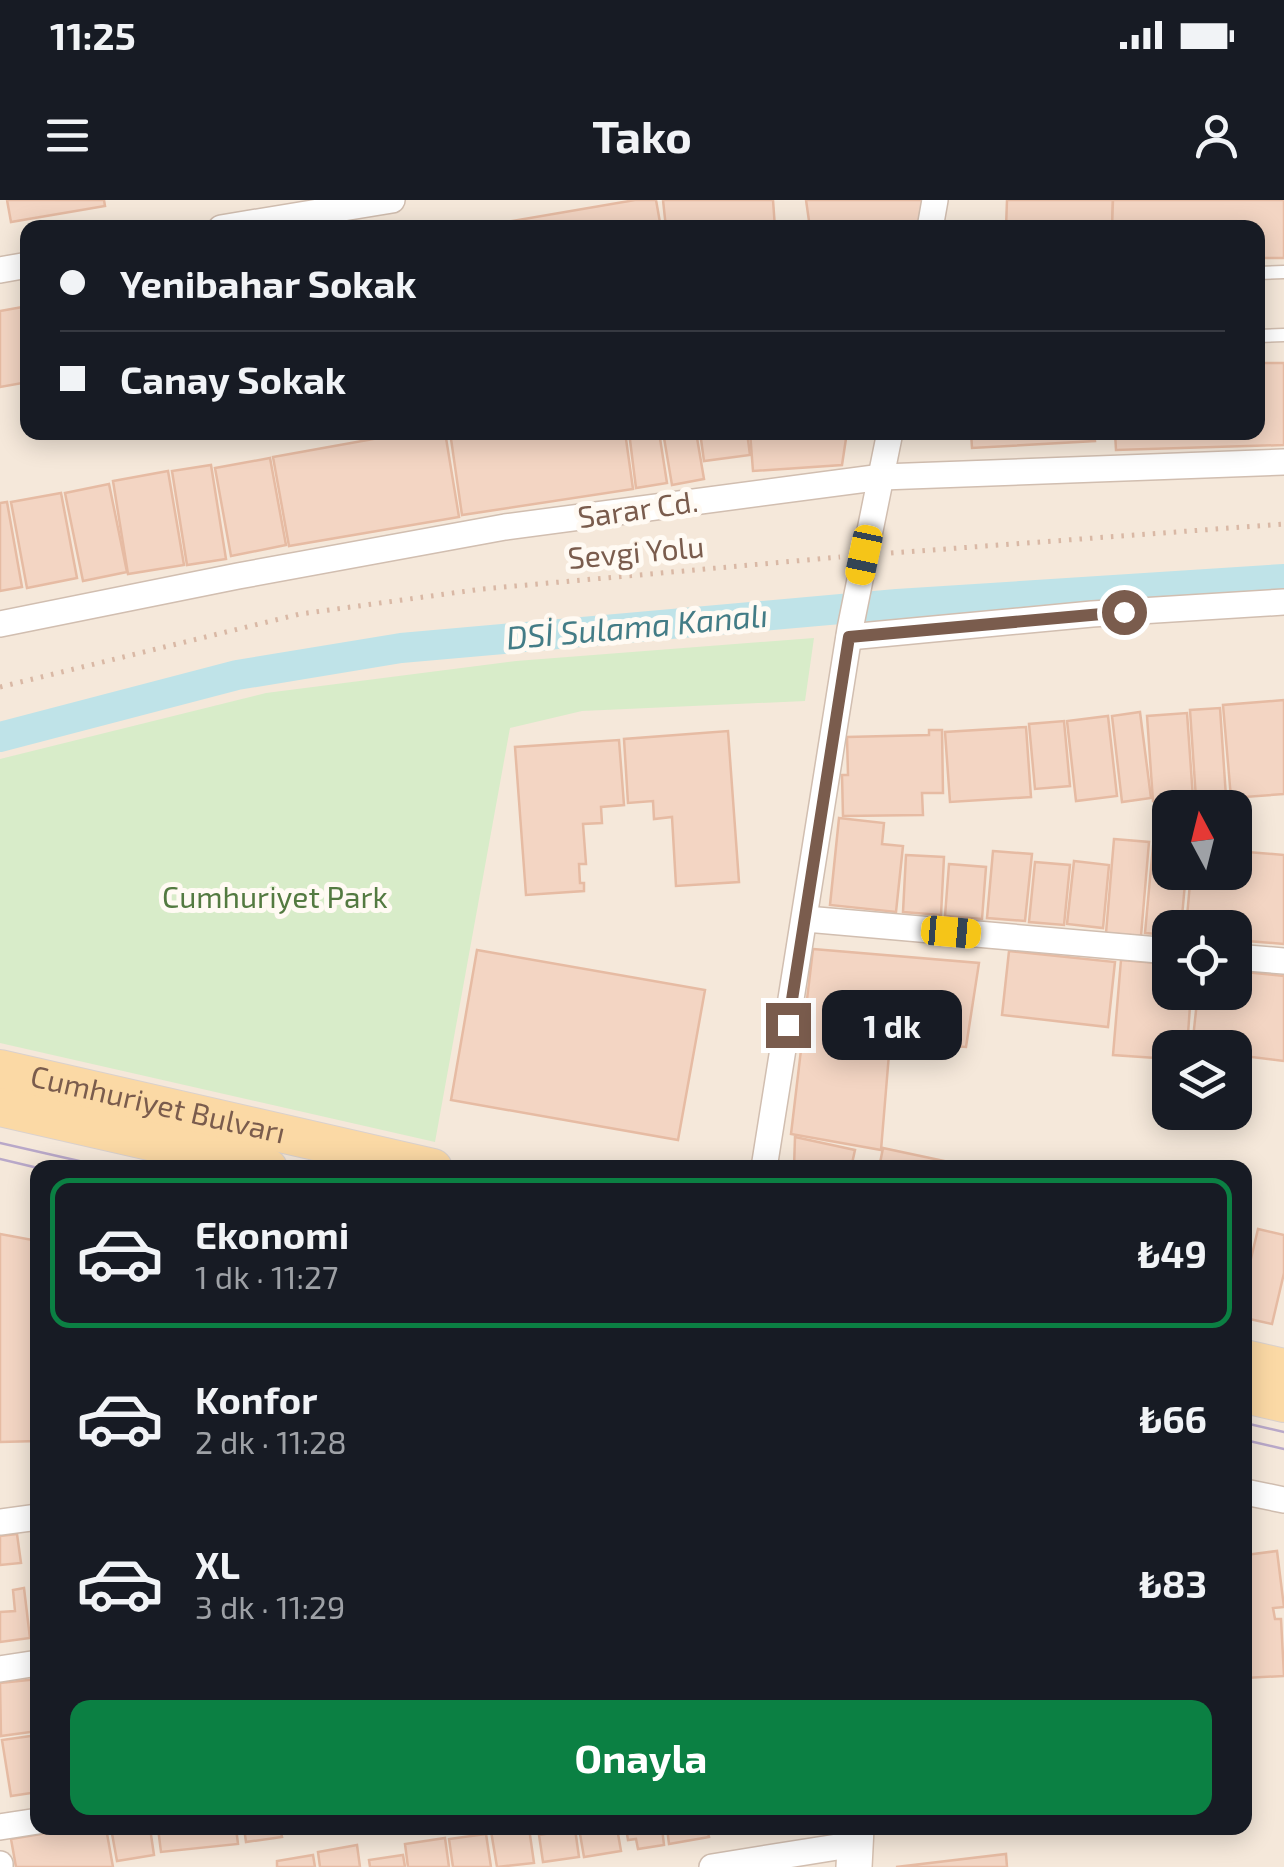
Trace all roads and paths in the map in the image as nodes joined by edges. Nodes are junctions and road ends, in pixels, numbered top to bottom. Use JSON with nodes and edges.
{"nodes":[{"id":1,"x":392,"y":200,"type":"edge"},
{"id":2,"x":268,"y":209,"type":"edge"},
{"id":3,"x":241,"y":220,"type":"edge"},
{"id":4,"x":889,"y":440,"type":"edge"},
{"id":5,"x":1284,"y":462,"type":"edge"},
{"id":6,"x":882,"y":477,"type":"junction"},
{"id":7,"x":1284,"y":524,"type":"edge"},
{"id":8,"x":862,"y":565,"type":"junction"},
{"id":9,"x":1284,"y":602,"type":"edge"},
{"id":10,"x":0,"y":624,"type":"edge"},
{"id":11,"x":849,"y":633,"type":"junction"},
{"id":12,"x":0,"y":686,"type":"edge"},
{"id":13,"x":806,"y":918,"type":"junction"},
{"id":14,"x":1152,"y":949,"type":"edge"},
{"id":15,"x":1252,"y":958,"type":"edge"},
{"id":16,"x":1284,"y":961,"type":"edge"},
{"id":17,"x":0,"y":1069,"type":"edge"},
{"id":18,"x":0,"y":1107,"type":"edge"},
{"id":19,"x":233,"y":1160,"type":"edge"},
{"id":20,"x":398,"y":1160,"type":"edge"},
{"id":21,"x":765,"y":1160,"type":"edge"},
{"id":22,"x":1252,"y":1361,"type":"edge"},
{"id":23,"x":1284,"y":1368,"type":"edge"},
{"id":24,"x":1252,"y":1395,"type":"edge"},
{"id":25,"x":1284,"y":1402,"type":"edge"},
{"id":26,"x":1252,"y":1493,"type":"edge"},
{"id":27,"x":1284,"y":1500,"type":"edge"},
{"id":28,"x":30,"y":1518,"type":"edge"},
{"id":29,"x":0,"y":1522,"type":"edge"},
{"id":30,"x":30,"y":1664,"type":"edge"},
{"id":31,"x":0,"y":1668,"type":"edge"},
{"id":32,"x":30,"y":1822,"type":"edge"},
{"id":33,"x":0,"y":1827,"type":"edge"},
{"id":34,"x":855,"y":1846,"type":"edge"},
{"id":35,"x":712,"y":1867,"type":"edge"}],
"edges":[{"from":1,"to":2,"type":"street"},
{"from":2,"to":3,"type":"street"},
{"from":4,"to":6,"type":"street"},
{"from":5,"to":6,"type":"street","name":"Sarar Cd."},
{"from":6,"to":8,"type":"street"},
{"from":6,"to":10,"type":"street","name":"Sarar Cd."},
{"from":7,"to":8,"type":"path","name":"Sevgi Yolu"},
{"from":8,"to":11,"type":"street"},
{"from":8,"to":12,"type":"path","name":"Sevgi Yolu"},
{"from":9,"to":11,"type":"street"},
{"from":11,"to":13,"type":"street"},
{"from":13,"to":14,"type":"street"},
{"from":13,"to":21,"type":"street"},
{"from":15,"to":16,"type":"street"},
{"from":17,"to":20,"type":"main road","name":"Cumhuriyet Bulvarı"},
{"from":18,"to":19,"type":"main road","name":"Cumhuriyet Bulvarı"},
{"from":22,"to":23,"type":"main road"},
{"from":24,"to":25,"type":"main road"},
{"from":26,"to":27,"type":"street"},
{"from":28,"to":29,"type":"street"},
{"from":30,"to":31,"type":"street"},
{"from":32,"to":33,"type":"street"},
{"from":34,"to":35,"type":"street"}]}
